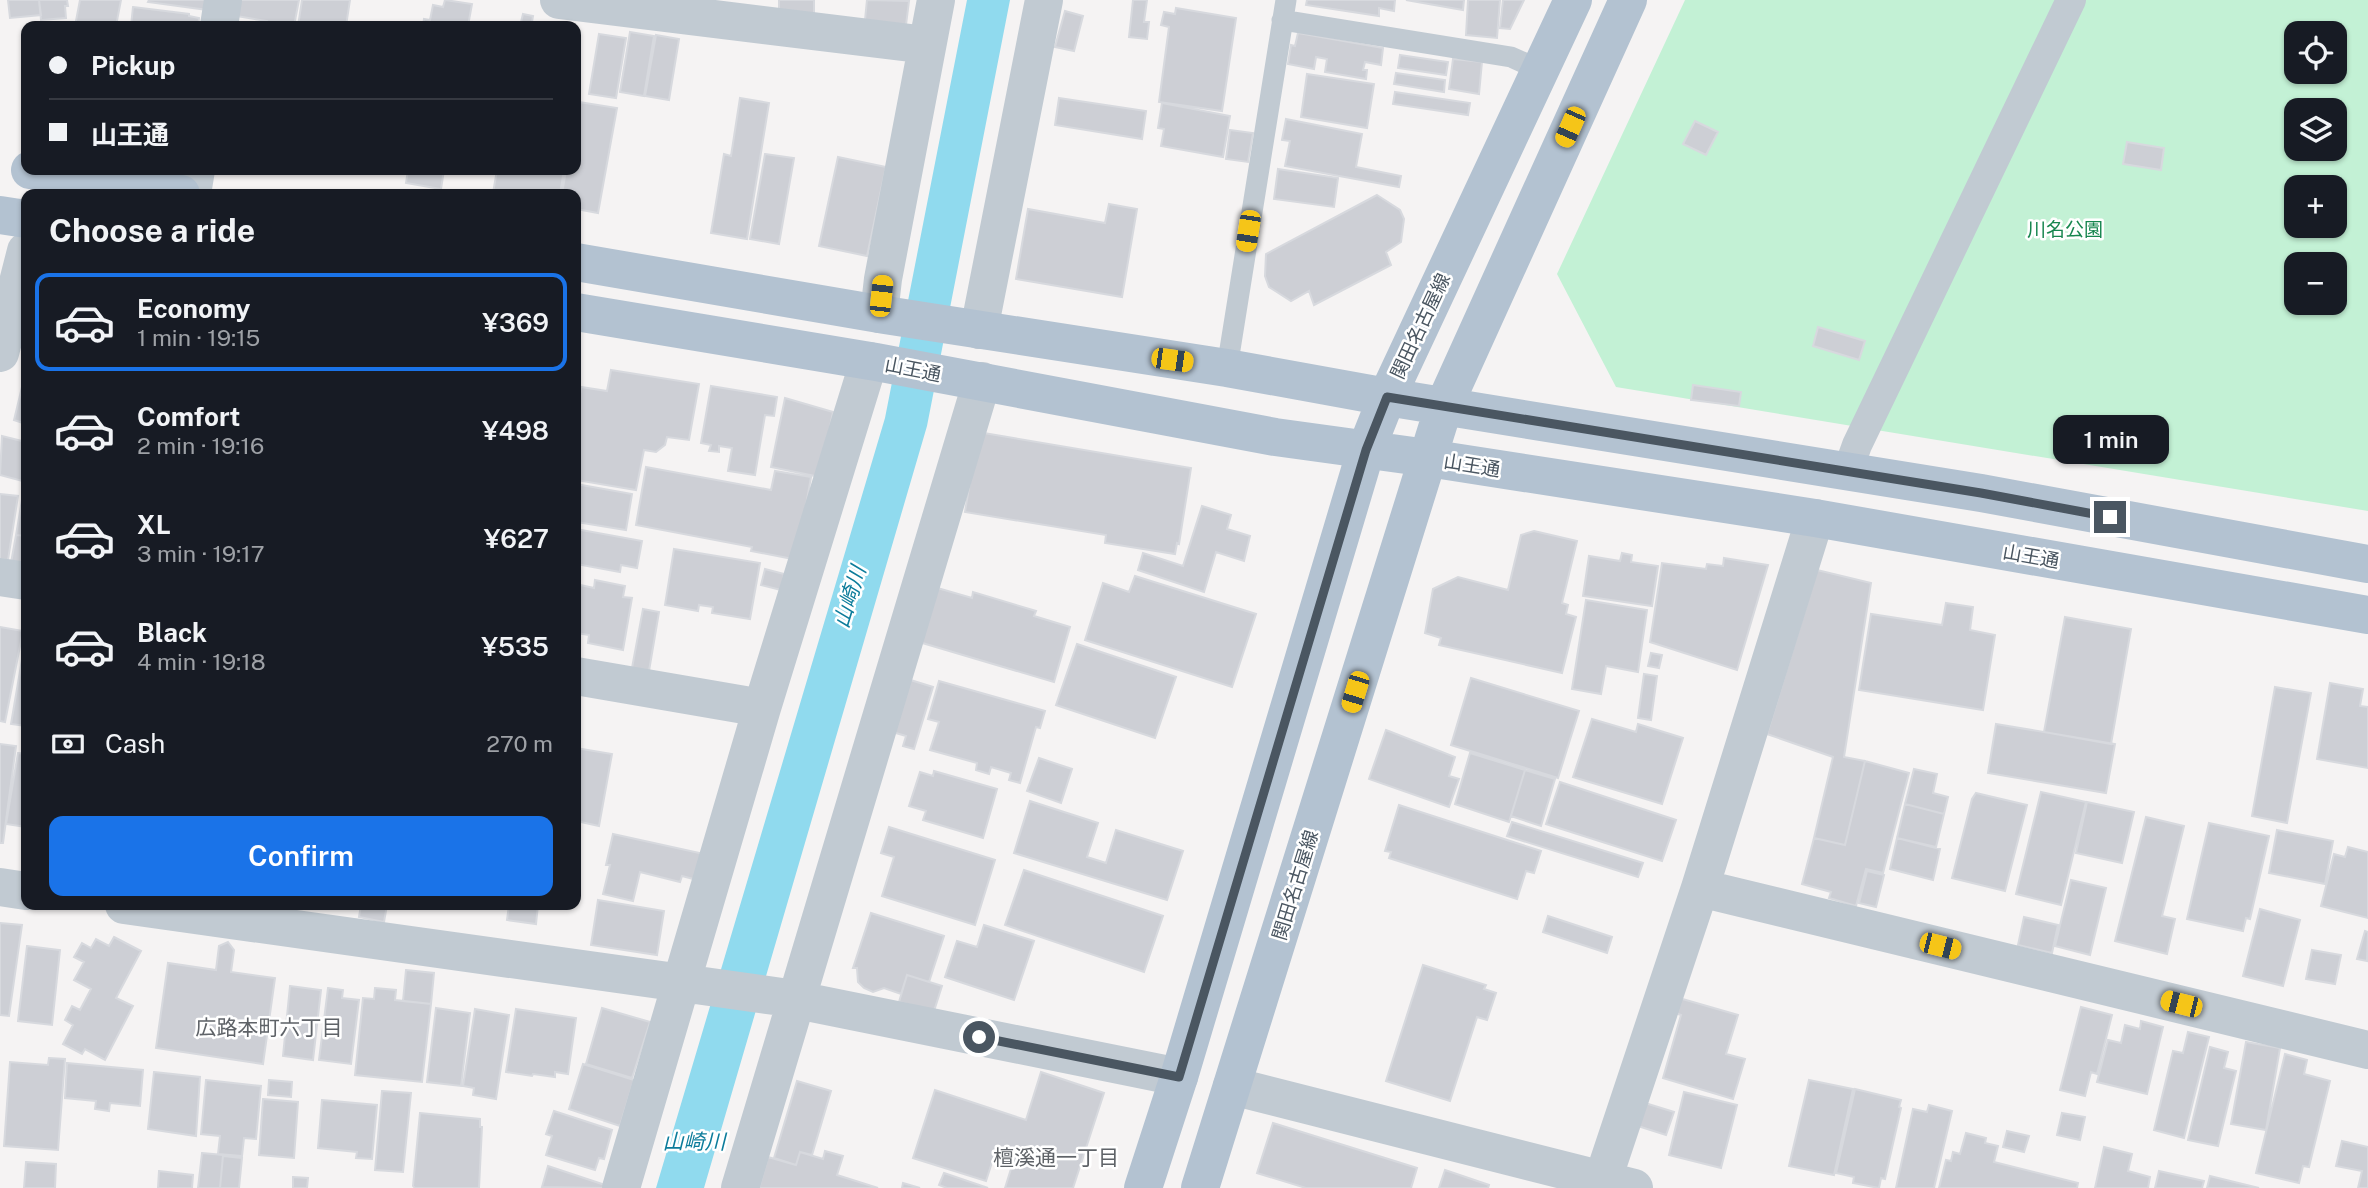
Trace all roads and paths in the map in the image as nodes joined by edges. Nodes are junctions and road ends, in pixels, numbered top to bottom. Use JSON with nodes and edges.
{"nodes":[{"id":1,"x":223,"y":0,"type":"edge"},
{"id":2,"x":559,"y":0,"type":"edge"},
{"id":3,"x":936,"y":0,"type":"edge"},
{"id":4,"x":1044,"y":0,"type":"edge"},
{"id":5,"x":1573,"y":0,"type":"edge"},
{"id":6,"x":1628,"y":0,"type":"edge"},
{"id":7,"x":2071,"y":0,"type":"edge"},
{"id":8,"x":1284,"y":10,"type":"edge"},
{"id":9,"x":220,"y":21,"type":"edge"},
{"id":10,"x":927,"y":45,"type":"junction"},
{"id":11,"x":1540,"y":70,"type":"junction"},
{"id":12,"x":0,"y":165,"type":"edge"},
{"id":13,"x":21,"y":171,"type":"edge"},
{"id":14,"x":36,"y":176,"type":"edge"},
{"id":15,"x":141,"y":189,"type":"edge"},
{"id":16,"x":0,"y":215,"type":"edge"},
{"id":17,"x":21,"y":218,"type":"edge"},
{"id":18,"x":581,"y":263,"type":"edge"},
{"id":19,"x":21,"y":271,"type":"edge"},
{"id":20,"x":581,"y":313,"type":"edge"},
{"id":21,"x":882,"y":314,"type":"junction"},
{"id":22,"x":977,"y":330,"type":"junction"},
{"id":23,"x":0,"y":353,"type":"edge"},
{"id":24,"x":872,"y":361,"type":"junction"},
{"id":25,"x":1227,"y":368,"type":"junction"},
{"id":26,"x":973,"y":380,"type":"junction"},
{"id":27,"x":1387,"y":397,"type":"junction"},
{"id":28,"x":1444,"y":406,"type":"junction"},
{"id":29,"x":1366,"y":450,"type":"junction"},
{"id":30,"x":1428,"y":458,"type":"junction"},
{"id":31,"x":1847,"y":472,"type":"junction"},
{"id":32,"x":1815,"y":518,"type":"junction"},
{"id":33,"x":2368,"y":564,"type":"edge"},
{"id":34,"x":0,"y":576,"type":"edge"},
{"id":35,"x":21,"y":580,"type":"edge"},
{"id":36,"x":2368,"y":615,"type":"edge"},
{"id":37,"x":581,"y":677,"type":"edge"},
{"id":38,"x":762,"y":708,"type":"junction"},
{"id":39,"x":0,"y":887,"type":"edge"},
{"id":40,"x":1700,"y":888,"type":"junction"},
{"id":41,"x":21,"y":890,"type":"edge"},
{"id":42,"x":159,"y":910,"type":"edge"},
{"id":43,"x":681,"y":984,"type":"junction"},
{"id":44,"x":790,"y":999,"type":"junction"},
{"id":45,"x":2368,"y":1050,"type":"edge"},
{"id":46,"x":1179,"y":1077,"type":"junction"},
{"id":47,"x":1232,"y":1086,"type":"junction"},
{"id":48,"x":1612,"y":1185,"type":"edge"},
{"id":49,"x":621,"y":1188,"type":"edge"},
{"id":50,"x":740,"y":1188,"type":"edge"},
{"id":51,"x":1143,"y":1188,"type":"edge"},
{"id":52,"x":1200,"y":1188,"type":"edge"}],
"edges":[{"from":1,"to":9,"type":"street"},
{"from":2,"to":10,"type":"street"},
{"from":3,"to":10,"type":"street"},
{"from":4,"to":22,"type":"street"},
{"from":5,"to":11,"type":"main road","name":"関田名古屋線"},
{"from":6,"to":28,"type":"main road","name":"関田名古屋線"},
{"from":7,"to":31,"type":"street"},
{"from":8,"to":11,"type":"lane"},
{"from":8,"to":25,"type":"lane"},
{"from":10,"to":21,"type":"street"},
{"from":11,"to":27,"type":"main road","name":"関田名古屋線"},
{"from":12,"to":13,"type":"main road"},
{"from":14,"to":15,"type":"main road"},
{"from":16,"to":17,"type":"main road"},
{"from":18,"to":21,"type":"main road"},
{"from":19,"to":23,"type":"street"},
{"from":20,"to":24,"type":"main road","name":"山王通"},
{"from":21,"to":22,"type":"main road"},
{"from":22,"to":25,"type":"main road"},
{"from":24,"to":26,"type":"main road","name":"山王通"},
{"from":24,"to":38,"type":"street"},
{"from":25,"to":27,"type":"main road"},
{"from":26,"to":29,"type":"main road","name":"山王通"},
{"from":26,"to":44,"type":"street"},
{"from":27,"to":28,"type":"main road"},
{"from":27,"to":29,"type":"main road","name":"関田名古屋線"},
{"from":28,"to":30,"type":"main road","name":"関田名古屋線"},
{"from":28,"to":31,"type":"main road"},
{"from":29,"to":30,"type":"main road","name":"山王通"},
{"from":29,"to":46,"type":"main road","name":"関田名古屋線"},
{"from":30,"to":32,"type":"main road","name":"山王通"},
{"from":30,"to":47,"type":"main road","name":"関田名古屋線"},
{"from":31,"to":33,"type":"main road"},
{"from":32,"to":36,"type":"main road","name":"山王通"},
{"from":32,"to":40,"type":"street"},
{"from":34,"to":35,"type":"street"},
{"from":37,"to":38,"type":"street"},
{"from":38,"to":43,"type":"street"},
{"from":39,"to":41,"type":"street"},
{"from":40,"to":45,"type":"street"},
{"from":40,"to":48,"type":"street"},
{"from":42,"to":43,"type":"street"},
{"from":43,"to":44,"type":"street"},
{"from":43,"to":49,"type":"street"},
{"from":44,"to":46,"type":"street"},
{"from":44,"to":50,"type":"street"},
{"from":46,"to":51,"type":"main road","name":"関田名古屋線"},
{"from":47,"to":48,"type":"street"},
{"from":47,"to":52,"type":"main road","name":"関田名古屋線"}]}
